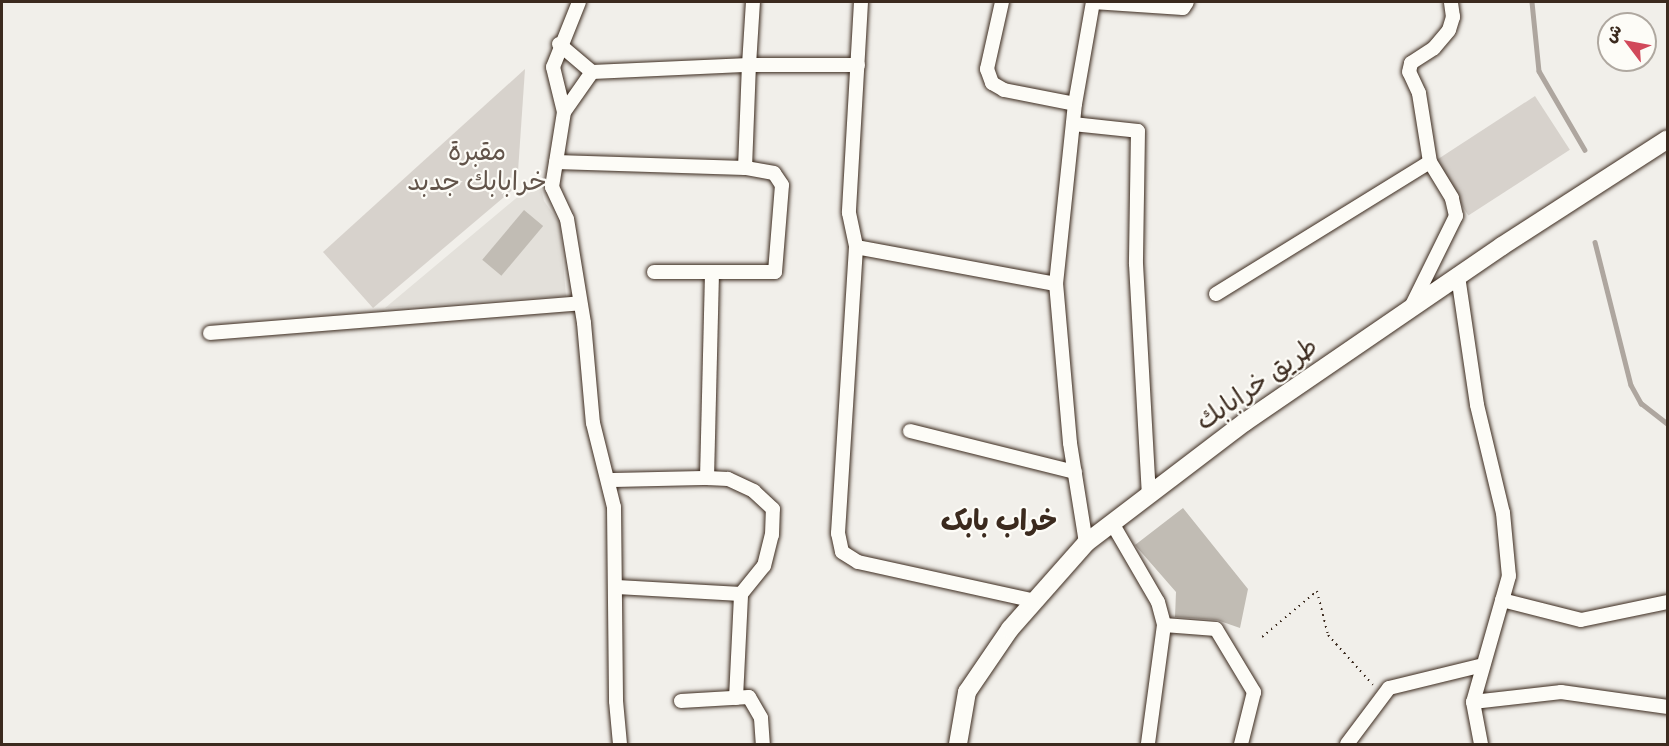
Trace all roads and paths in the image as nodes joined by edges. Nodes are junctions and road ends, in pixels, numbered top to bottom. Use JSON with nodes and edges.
{"nodes":[{"id":1,"x":579,"y":2,"type":"edge"},
{"id":2,"x":753,"y":2,"type":"edge"},
{"id":3,"x":861,"y":2,"type":"edge"},
{"id":4,"x":1002,"y":2,"type":"edge"},
{"id":5,"x":1093,"y":2,"type":"edge"},
{"id":6,"x":1187,"y":2,"type":"edge"},
{"id":7,"x":1451,"y":2,"type":"edge"},
{"id":8,"x":560,"y":44,"type":"junction"},
{"id":9,"x":749,"y":64,"type":"junction"},
{"id":10,"x":858,"y":65,"type":"junction"},
{"id":11,"x":592,"y":72,"type":"junction"},
{"id":12,"x":1075,"y":104,"type":"junction"},
{"id":13,"x":564,"y":112,"type":"junction"},
{"id":14,"x":1073,"y":124,"type":"junction"},
{"id":15,"x":1667,"y":141,"type":"edge"},
{"id":16,"x":556,"y":162,"type":"junction"},
{"id":17,"x":1430,"y":162,"type":"junction"},
{"id":18,"x":745,"y":168,"type":"junction"},
{"id":19,"x":856,"y":248,"type":"junction"},
{"id":20,"x":654,"y":272,"type":"dead end"},
{"id":21,"x":712,"y":272,"type":"junction"},
{"id":22,"x":1458,"y":276,"type":"junction"},
{"id":23,"x":1056,"y":284,"type":"junction"},
{"id":24,"x":1216,"y":294,"type":"dead end"},
{"id":25,"x":580,"y":303,"type":"junction"},
{"id":26,"x":1410,"y":309,"type":"junction"},
{"id":27,"x":210,"y":333,"type":"dead end"},
{"id":28,"x":910,"y":431,"type":"dead end"},
{"id":29,"x":1075,"y":471,"type":"junction"},
{"id":30,"x":707,"y":478,"type":"junction"},
{"id":31,"x":609,"y":480,"type":"junction"},
{"id":32,"x":1149,"y":495,"type":"junction"},
{"id":33,"x":1112,"y":523,"type":"junction"},
{"id":34,"x":1086,"y":543,"type":"junction"},
{"id":35,"x":617,"y":587,"type":"junction"},
{"id":36,"x":741,"y":594,"type":"junction"},
{"id":37,"x":1502,"y":600,"type":"junction"},
{"id":38,"x":1035,"y":601,"type":"junction"},
{"id":39,"x":1668,"y":602,"type":"edge"},
{"id":40,"x":1164,"y":625,"type":"junction"},
{"id":41,"x":1262,"y":637,"type":"dead end"},
{"id":42,"x":1483,"y":665,"type":"junction"},
{"id":43,"x":1383,"y":696,"type":"junction"},
{"id":44,"x":736,"y":698,"type":"junction"},
{"id":45,"x":681,"y":701,"type":"dead end"},
{"id":46,"x":1473,"y":702,"type":"junction"},
{"id":47,"x":1668,"y":707,"type":"edge"},
{"id":48,"x":620,"y":744,"type":"edge"},
{"id":49,"x":763,"y":744,"type":"edge"},
{"id":50,"x":958,"y":744,"type":"edge"},
{"id":51,"x":1148,"y":744,"type":"edge"},
{"id":52,"x":1241,"y":744,"type":"edge"},
{"id":53,"x":1347,"y":744,"type":"edge"},
{"id":54,"x":1481,"y":744,"type":"edge"}],
"edges":[{"from":1,"to":8,"type":"street"},
{"from":2,"to":9,"type":"street"},
{"from":3,"to":10,"type":"street"},
{"from":4,"to":12,"type":"street"},
{"from":5,"to":6,"type":"street"},
{"from":5,"to":12,"type":"street"},
{"from":7,"to":17,"type":"street"},
{"from":8,"to":11,"type":"street"},
{"from":8,"to":13,"type":"street"},
{"from":9,"to":10,"type":"street"},
{"from":9,"to":11,"type":"street"},
{"from":9,"to":18,"type":"street"},
{"from":10,"to":19,"type":"street"},
{"from":11,"to":13,"type":"street"},
{"from":12,"to":14,"type":"street"},
{"from":13,"to":16,"type":"street"},
{"from":14,"to":23,"type":"street"},
{"from":14,"to":32,"type":"street"},
{"from":15,"to":22,"type":"main road","name":"طريق خرابابك"},
{"from":16,"to":18,"type":"street"},
{"from":16,"to":25,"type":"street"},
{"from":17,"to":24,"type":"street"},
{"from":17,"to":26,"type":"street"},
{"from":18,"to":21,"type":"street"},
{"from":19,"to":23,"type":"street"},
{"from":19,"to":38,"type":"street"},
{"from":20,"to":21,"type":"street"},
{"from":21,"to":30,"type":"street"},
{"from":22,"to":26,"type":"main road","name":"طريق خرابابك"},
{"from":22,"to":37,"type":"street"},
{"from":23,"to":29,"type":"street"},
{"from":25,"to":27,"type":"street"},
{"from":25,"to":31,"type":"street"},
{"from":26,"to":32,"type":"main road","name":"طريق خرابابك"},
{"from":28,"to":29,"type":"street"},
{"from":29,"to":34,"type":"street"},
{"from":30,"to":31,"type":"street"},
{"from":30,"to":36,"type":"street"},
{"from":31,"to":35,"type":"street"},
{"from":32,"to":33,"type":"main road","name":"طريق خرابابك"},
{"from":33,"to":34,"type":"main road","name":"طريق خرابابك"},
{"from":33,"to":40,"type":"street"},
{"from":34,"to":38,"type":"main road","name":"طريق خرابابك"},
{"from":35,"to":36,"type":"street"},
{"from":35,"to":48,"type":"street"},
{"from":36,"to":44,"type":"street"},
{"from":37,"to":39,"type":"street"},
{"from":37,"to":42,"type":"street"},
{"from":38,"to":50,"type":"main road","name":"طريق خرابابك"},
{"from":40,"to":51,"type":"street"},
{"from":40,"to":52,"type":"street"},
{"from":41,"to":43,"type":"path"},
{"from":42,"to":43,"type":"street"},
{"from":42,"to":46,"type":"street"},
{"from":43,"to":53,"type":"street"},
{"from":44,"to":45,"type":"street"},
{"from":44,"to":49,"type":"street"},
{"from":46,"to":47,"type":"street"},
{"from":46,"to":54,"type":"street"}]}
